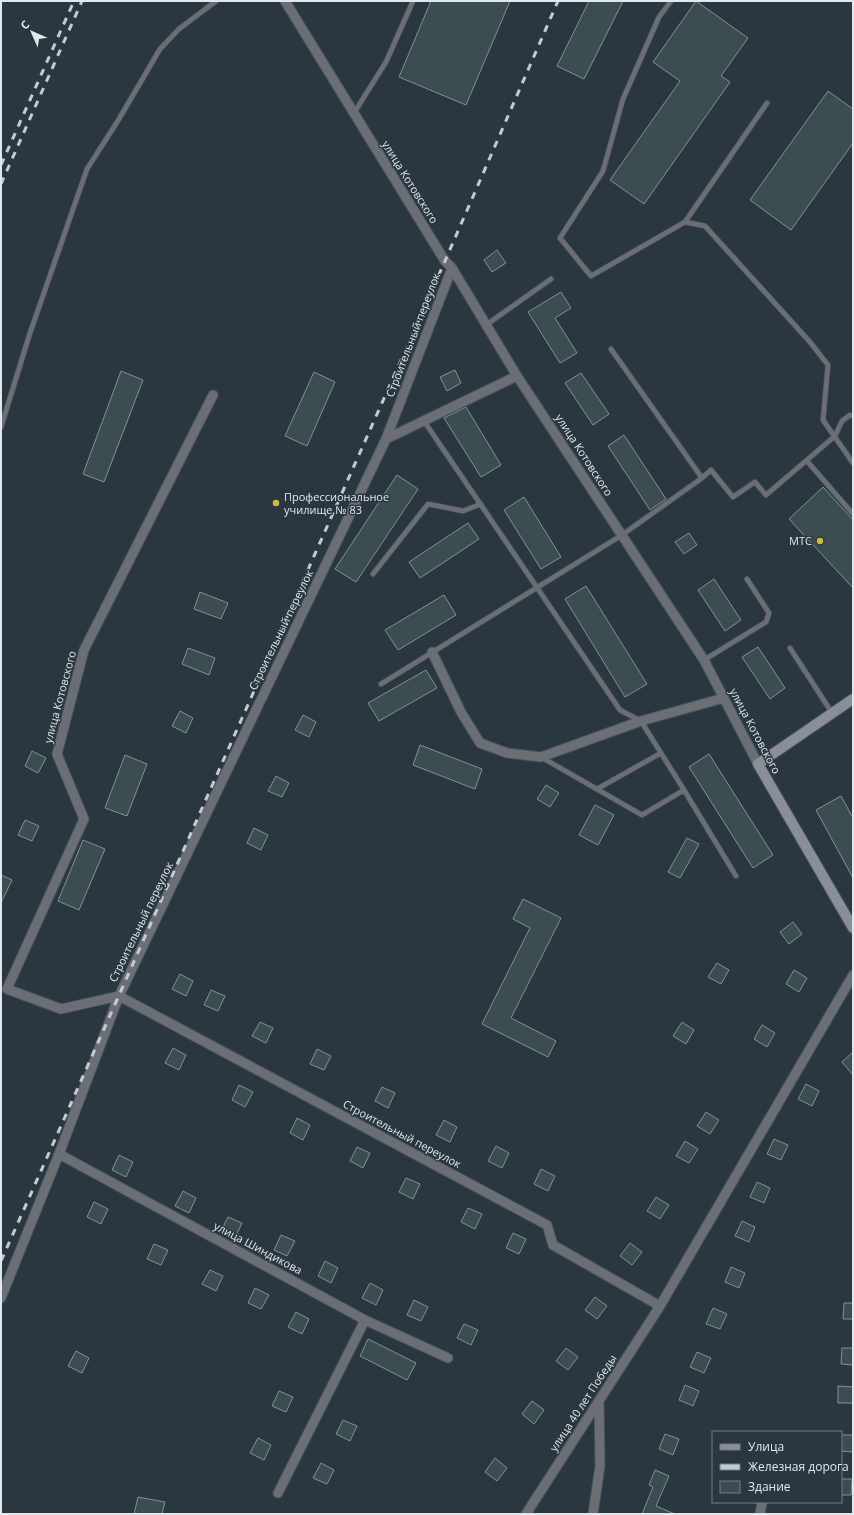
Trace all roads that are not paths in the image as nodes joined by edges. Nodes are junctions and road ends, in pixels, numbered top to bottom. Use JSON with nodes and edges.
{"nodes":[{"id":1,"x":216,"y":1,"type":"edge"},
{"id":2,"x":285,"y":1,"type":"edge"},
{"id":3,"x":413,"y":1,"type":"edge"},
{"id":4,"x":671,"y":1,"type":"edge"},
{"id":5,"x":767,"y":104,"type":"dead end"},
{"id":6,"x":354,"y":113,"type":"junction"},
{"id":7,"x":685,"y":222,"type":"junction"},
{"id":8,"x":452,"y":268,"type":"junction"},
{"id":9,"x":551,"y":279,"type":"dead end"},
{"id":10,"x":486,"y":325,"type":"junction"},
{"id":11,"x":611,"y":349,"type":"dead end"},
{"id":12,"x":517,"y":376,"type":"junction"},
{"id":13,"x":213,"y":396,"type":"dead end"},
{"id":14,"x":853,"y":416,"type":"edge"},
{"id":15,"x":424,"y":421,"type":"junction"},
{"id":16,"x":1,"y":427,"type":"edge"},
{"id":17,"x":835,"y":436,"type":"junction"},
{"id":18,"x":386,"y":439,"type":"junction"},
{"id":19,"x":807,"y":461,"type":"junction"},
{"id":20,"x":853,"y":463,"type":"edge"},
{"id":21,"x":702,"y":478,"type":"junction"},
{"id":22,"x":480,"y":504,"type":"junction"},
{"id":23,"x":853,"y":514,"type":"edge"},
{"id":24,"x":622,"y":535,"type":"junction"},
{"id":25,"x":373,"y":574,"type":"dead end"},
{"id":26,"x":747,"y":579,"type":"dead end"},
{"id":27,"x":537,"y":587,"type":"junction"},
{"id":28,"x":790,"y":648,"type":"dead end"},
{"id":29,"x":432,"y":652,"type":"junction"},
{"id":30,"x":704,"y":660,"type":"junction"},
{"id":31,"x":381,"y":684,"type":"dead end"},
{"id":32,"x":724,"y":698,"type":"junction"},
{"id":33,"x":853,"y":699,"type":"edge"},
{"id":34,"x":832,"y":713,"type":"junction"},
{"id":35,"x":641,"y":721,"type":"junction"},
{"id":36,"x":661,"y":753,"type":"junction"},
{"id":37,"x":541,"y":758,"type":"junction"},
{"id":38,"x":758,"y":764,"type":"junction"},
{"id":39,"x":597,"y":789,"type":"junction"},
{"id":40,"x":684,"y":790,"type":"junction"},
{"id":41,"x":736,"y":876,"type":"dead end"},
{"id":42,"x":853,"y":928,"type":"edge"},
{"id":43,"x":853,"y":975,"type":"edge"},
{"id":44,"x":119,"y":996,"type":"junction"},
{"id":45,"x":59,"y":1154,"type":"junction"},
{"id":46,"x":1,"y":1298,"type":"edge"},
{"id":47,"x":660,"y":1306,"type":"junction"},
{"id":48,"x":365,"y":1320,"type":"junction"},
{"id":49,"x":448,"y":1358,"type":"dead end"},
{"id":50,"x":599,"y":1401,"type":"junction"},
{"id":51,"x":278,"y":1493,"type":"dead end"},
{"id":52,"x":762,"y":1503,"type":"dead end"},
{"id":53,"x":526,"y":1514,"type":"edge"},
{"id":54,"x":593,"y":1514,"type":"edge"},
{"id":55,"x":760,"y":1514,"type":"edge"}],
"edges":[{"from":1,"to":16,"type":"lane"},
{"from":2,"to":6,"type":"street","name":"улица Котовского"},
{"from":3,"to":6,"type":"lane"},
{"from":4,"to":7,"type":"lane"},
{"from":5,"to":7,"type":"lane"},
{"from":6,"to":8,"type":"street","name":"улица Котовского"},
{"from":7,"to":17,"type":"lane"},
{"from":8,"to":10,"type":"street","name":"улица Котовского"},
{"from":8,"to":18,"type":"street","name":"Строительный переулок"},
{"from":9,"to":10,"type":"lane"},
{"from":10,"to":12,"type":"street","name":"улица Котовского"},
{"from":11,"to":21,"type":"lane"},
{"from":12,"to":15,"type":"street"},
{"from":12,"to":24,"type":"street","name":"улица Котовского"},
{"from":13,"to":44,"type":"street","name":"улица Котовского"},
{"from":14,"to":17,"type":"lane"},
{"from":15,"to":18,"type":"street"},
{"from":15,"to":22,"type":"lane"},
{"from":17,"to":19,"type":"lane"},
{"from":17,"to":20,"type":"lane"},
{"from":18,"to":44,"type":"street","name":"Строительный переулок"},
{"from":19,"to":21,"type":"lane"},
{"from":19,"to":23,"type":"lane"},
{"from":21,"to":24,"type":"lane"},
{"from":22,"to":25,"type":"lane"},
{"from":22,"to":27,"type":"lane"},
{"from":24,"to":27,"type":"lane"},
{"from":24,"to":30,"type":"street","name":"улица Котовского"},
{"from":26,"to":30,"type":"lane"},
{"from":27,"to":29,"type":"lane"},
{"from":27,"to":35,"type":"lane"},
{"from":28,"to":34,"type":"lane"},
{"from":29,"to":31,"type":"lane"},
{"from":29,"to":37,"type":"street"},
{"from":30,"to":32,"type":"street","name":"улица Котовского"},
{"from":32,"to":35,"type":"street"},
{"from":32,"to":38,"type":"street","name":"улица Котовского"},
{"from":33,"to":34,"type":"main road"},
{"from":34,"to":38,"type":"main road"},
{"from":35,"to":36,"type":"lane"},
{"from":35,"to":37,"type":"street"},
{"from":36,"to":39,"type":"lane"},
{"from":36,"to":40,"type":"lane"},
{"from":37,"to":39,"type":"lane"},
{"from":38,"to":42,"type":"main road","name":"улица Котовского"},
{"from":39,"to":40,"type":"lane"},
{"from":40,"to":41,"type":"lane"},
{"from":43,"to":47,"type":"street","name":"улица 40 лет Победы"},
{"from":44,"to":45,"type":"street","name":"Строительный переулок"},
{"from":44,"to":47,"type":"street","name":"Строительный переулок"},
{"from":45,"to":46,"type":"street","name":"Строительный переулок"},
{"from":45,"to":48,"type":"street","name":"улица Шиндикова"},
{"from":47,"to":50,"type":"street","name":"улица 40 лет Победы"},
{"from":48,"to":49,"type":"street","name":"улица Шиндикова"},
{"from":48,"to":51,"type":"street"},
{"from":50,"to":53,"type":"street","name":"улица 40 лет Победы"},
{"from":50,"to":54,"type":"street"},
{"from":52,"to":55,"type":"street"}]}
